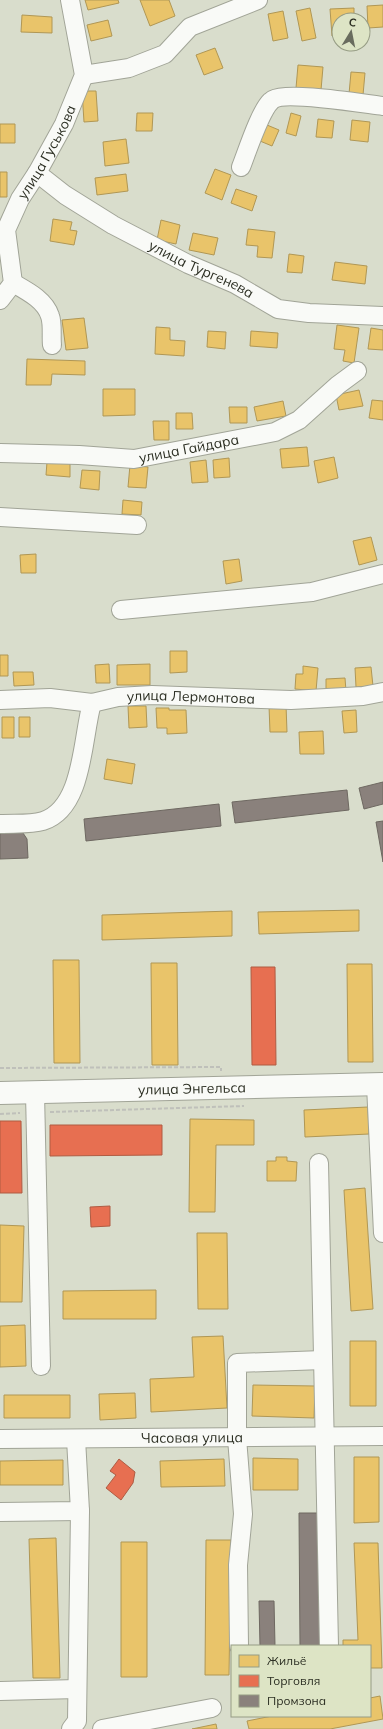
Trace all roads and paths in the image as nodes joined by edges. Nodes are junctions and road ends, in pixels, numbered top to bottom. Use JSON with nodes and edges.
{"nodes":[{"id":1,"x":70,"y":0,"type":"edge"},
{"id":2,"x":258,"y":0,"type":"edge"},
{"id":3,"x":84,"y":75,"type":"junction"},
{"id":4,"x":383,"y":106,"type":"edge"},
{"id":5,"x":241,"y":168,"type":"dead end"},
{"id":6,"x":37,"y":173,"type":"junction"},
{"id":7,"x":12,"y":283,"type":"junction"},
{"id":8,"x":0,"y":300,"type":"edge"},
{"id":9,"x":383,"y":316,"type":"edge"},
{"id":10,"x":52,"y":345,"type":"dead end"},
{"id":11,"x":356,"y":371,"type":"dead end"},
{"id":12,"x":0,"y":453,"type":"edge"},
{"id":13,"x":0,"y":517,"type":"edge"},
{"id":14,"x":137,"y":525,"type":"dead end"},
{"id":15,"x":383,"y":574,"type":"edge"},
{"id":16,"x":121,"y":610,"type":"dead end"},
{"id":17,"x":383,"y":692,"type":"edge"},
{"id":18,"x":0,"y":700,"type":"edge"},
{"id":19,"x":92,"y":703,"type":"junction"},
{"id":20,"x":0,"y":824,"type":"edge"},
{"id":21,"x":0,"y":1068,"type":"edge"},
{"id":22,"x":380,"y":1085,"type":"edge"},
{"id":23,"x":0,"y":1094,"type":"edge"},
{"id":24,"x":220,"y":1098,"type":"junction"},
{"id":25,"x":35,"y":1103,"type":"junction"},
{"id":26,"x":251,"y":1106,"type":"dead end"},
{"id":27,"x":0,"y":1114,"type":"edge"},
{"id":28,"x":319,"y":1162,"type":"dead end"},
{"id":29,"x":383,"y":1233,"type":"edge"},
{"id":30,"x":323,"y":1360,"type":"junction"},
{"id":31,"x":41,"y":1366,"type":"dead end"},
{"id":32,"x":383,"y":1436,"type":"edge"},
{"id":33,"x":325,"y":1437,"type":"junction"},
{"id":34,"x":237,"y":1438,"type":"junction"},
{"id":35,"x":0,"y":1439,"type":"edge"},
{"id":36,"x":76,"y":1439,"type":"junction"},
{"id":37,"x":80,"y":1511,"type":"junction"},
{"id":38,"x":0,"y":1512,"type":"edge"},
{"id":39,"x":238,"y":1645,"type":"edge"},
{"id":40,"x":329,"y":1645,"type":"edge"},
{"id":41,"x":77,"y":1689,"type":"junction"},
{"id":42,"x":0,"y":1691,"type":"edge"},
{"id":43,"x":212,"y":1708,"type":"dead end"},
{"id":44,"x":71,"y":1729,"type":"edge"},
{"id":45,"x":102,"y":1729,"type":"edge"}],
"edges":[{"from":1,"to":3,"type":"street"},
{"from":2,"to":3,"type":"street"},
{"from":3,"to":6,"type":"street","name":"улица Гуськова"},
{"from":4,"to":5,"type":"street"},
{"from":6,"to":7,"type":"street","name":"улица Гуськова"},
{"from":6,"to":9,"type":"street","name":"улица Тургенева"},
{"from":7,"to":8,"type":"street"},
{"from":7,"to":10,"type":"street"},
{"from":11,"to":12,"type":"street","name":"улица Гайдара"},
{"from":13,"to":14,"type":"street"},
{"from":15,"to":16,"type":"street"},
{"from":17,"to":19,"type":"street","name":"улица Лермонтова"},
{"from":18,"to":19,"type":"street","name":"улица Лермонтова"},
{"from":19,"to":20,"type":"street"},
{"from":21,"to":24,"type":"path"},
{"from":22,"to":24,"type":"main road","name":"улица Энгельса"},
{"from":22,"to":29,"type":"street"},
{"from":23,"to":25,"type":"main road","name":"улица Энгельса"},
{"from":24,"to":25,"type":"main road","name":"улица Энгельса"},
{"from":24,"to":25,"type":"path"},
{"from":24,"to":26,"type":"path"},
{"from":25,"to":27,"type":"path"},
{"from":25,"to":31,"type":"street"},
{"from":28,"to":30,"type":"street"},
{"from":30,"to":33,"type":"street"},
{"from":30,"to":34,"type":"street"},
{"from":32,"to":33,"type":"street","name":"Часовая улица"},
{"from":33,"to":34,"type":"street","name":"Часовая улица"},
{"from":33,"to":40,"type":"street"},
{"from":34,"to":36,"type":"street","name":"Часовая улица"},
{"from":34,"to":39,"type":"street"},
{"from":35,"to":36,"type":"street","name":"Часовая улица"},
{"from":36,"to":37,"type":"street"},
{"from":37,"to":38,"type":"street"},
{"from":37,"to":41,"type":"street"},
{"from":41,"to":42,"type":"street"},
{"from":41,"to":44,"type":"street"},
{"from":43,"to":45,"type":"street"}]}
